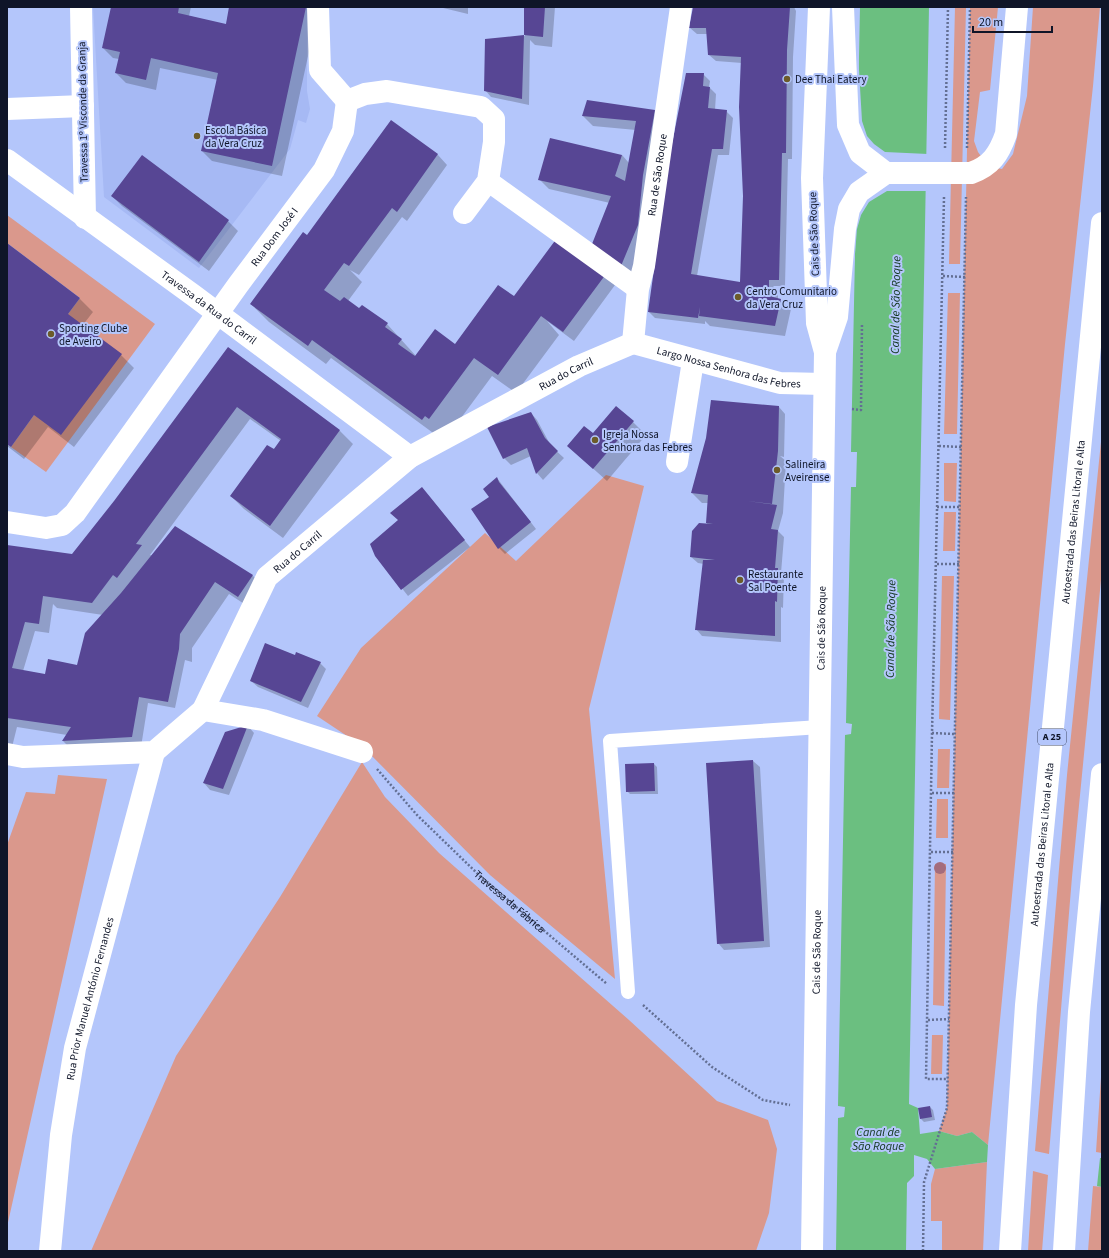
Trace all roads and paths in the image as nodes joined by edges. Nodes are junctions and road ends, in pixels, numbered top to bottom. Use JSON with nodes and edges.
{"nodes":[{"id":1,"x":81,"y":7,"type":"edge"},
{"id":2,"x":318,"y":7,"type":"edge"},
{"id":3,"x":681,"y":7,"type":"edge"},
{"id":4,"x":820,"y":7,"type":"edge"},
{"id":5,"x":843,"y":7,"type":"edge"},
{"id":6,"x":948,"y":7,"type":"edge"},
{"id":7,"x":970,"y":7,"type":"edge"},
{"id":8,"x":1016,"y":7,"type":"edge"},
{"id":9,"x":347,"y":101,"type":"junction"},
{"id":10,"x":83,"y":106,"type":"junction"},
{"id":11,"x":7,"y":109,"type":"edge"},
{"id":12,"x":945,"y":150,"type":"dead end"},
{"id":13,"x":967,"y":154,"type":"dead end"},
{"id":14,"x":7,"y":160,"type":"edge"},
{"id":15,"x":886,"y":173,"type":"junction"},
{"id":16,"x":488,"y":181,"type":"junction"},
{"id":17,"x":945,"y":189,"type":"dead end"},
{"id":18,"x":966,"y":190,"type":"dead end"},
{"id":19,"x":464,"y":213,"type":"dead end"},
{"id":20,"x":85,"y":218,"type":"junction"},
{"id":21,"x":1102,"y":223,"type":"edge"},
{"id":22,"x":943,"y":276,"type":"junction"},
{"id":23,"x":965,"y":277,"type":"junction"},
{"id":24,"x":638,"y":289,"type":"junction"},
{"id":25,"x":218,"y":314,"type":"junction"},
{"id":26,"x":633,"y":343,"type":"junction"},
{"id":27,"x":825,"y":352,"type":"junction"},
{"id":28,"x":693,"y":361,"type":"junction"},
{"id":29,"x":824,"y":384,"type":"junction"},
{"id":30,"x":939,"y":446,"type":"junction"},
{"id":31,"x":961,"y":446,"type":"junction"},
{"id":32,"x":410,"y":457,"type":"junction"},
{"id":33,"x":677,"y":462,"type":"dead end"},
{"id":34,"x":937,"y":507,"type":"junction"},
{"id":35,"x":961,"y":507,"type":"junction"},
{"id":36,"x":7,"y":522,"type":"edge"},
{"id":37,"x":937,"y":564,"type":"junction"},
{"id":38,"x":959,"y":564,"type":"junction"},
{"id":39,"x":202,"y":710,"type":"junction"},
{"id":40,"x":820,"y":727,"type":"junction"},
{"id":41,"x":932,"y":733,"type":"junction"},
{"id":42,"x":954,"y":734,"type":"junction"},
{"id":43,"x":154,"y":752,"type":"junction"},
{"id":44,"x":362,"y":752,"type":"joint"},
{"id":45,"x":7,"y":754,"type":"edge"},
{"id":46,"x":1102,"y":774,"type":"edge"},
{"id":47,"x":932,"y":793,"type":"junction"},
{"id":48,"x":954,"y":793,"type":"junction"},
{"id":49,"x":931,"y":852,"type":"junction"},
{"id":50,"x":953,"y":852,"type":"junction"},
{"id":51,"x":628,"y":992,"type":"junction"},
{"id":52,"x":949,"y":1019,"type":"junction"},
{"id":53,"x":927,"y":1020,"type":"junction"},
{"id":54,"x":948,"y":1079,"type":"junction"},
{"id":55,"x":814,"y":1110,"type":"junction"},
{"id":56,"x":50,"y":1251,"type":"edge"},
{"id":57,"x":812,"y":1251,"type":"edge"},
{"id":58,"x":923,"y":1251,"type":"edge"},
{"id":59,"x":1010,"y":1251,"type":"edge"},
{"id":60,"x":1064,"y":1251,"type":"edge"}],
"edges":[{"from":1,"to":10,"type":"main road","name":"Travessa 1º Visconde da Granja"},
{"from":2,"to":9,"type":"main road"},
{"from":3,"to":24,"type":"main road","name":"Rua de São Roque"},
{"from":4,"to":27,"type":"main road","name":"Cais de São Roque"},
{"from":5,"to":15,"type":"main road"},
{"from":6,"to":12,"type":"path"},
{"from":7,"to":13,"type":"path"},
{"from":8,"to":15,"type":"main road"},
{"from":9,"to":16,"type":"main road"},
{"from":9,"to":25,"type":"main road","name":"Rua Dom José I"},
{"from":10,"to":11,"type":"main road"},
{"from":10,"to":20,"type":"main road","name":"Travessa 1º Visconde da Granja"},
{"from":14,"to":20,"type":"main road","name":"Travessa da Rua do Carril"},
{"from":15,"to":27,"type":"main road"},
{"from":16,"to":19,"type":"main road"},
{"from":16,"to":24,"type":"street"},
{"from":17,"to":22,"type":"path"},
{"from":18,"to":23,"type":"path"},
{"from":20,"to":25,"type":"main road","name":"Travessa da Rua do Carril"},
{"from":21,"to":59,"type":"main road","name":"Autoestrada das Beiras Litoral e Alta","number":"A 25"},
{"from":22,"to":23,"type":"path"},
{"from":22,"to":30,"type":"path"},
{"from":23,"to":31,"type":"path"},
{"from":24,"to":26,"type":"main road","name":"Rua de São Roque"},
{"from":25,"to":32,"type":"main road","name":"Travessa da Rua do Carril"},
{"from":25,"to":36,"type":"main road","name":"Rua Dom José I"},
{"from":26,"to":28,"type":"main road","name":"Largo Nossa Senhora das Febres"},
{"from":26,"to":32,"type":"main road","name":"Rua do Carril"},
{"from":27,"to":29,"type":"main road","name":"Cais de São Roque"},
{"from":28,"to":29,"type":"main road","name":"Largo Nossa Senhora das Febres"},
{"from":28,"to":33,"type":"main road"},
{"from":29,"to":40,"type":"main road","name":"Cais de São Roque"},
{"from":30,"to":31,"type":"path"},
{"from":30,"to":34,"type":"path"},
{"from":31,"to":35,"type":"path"},
{"from":32,"to":39,"type":"main road","name":"Rua do Carril"},
{"from":34,"to":35,"type":"path"},
{"from":34,"to":37,"type":"path"},
{"from":35,"to":38,"type":"path"},
{"from":37,"to":38,"type":"path"},
{"from":37,"to":41,"type":"path"},
{"from":38,"to":42,"type":"path"},
{"from":39,"to":43,"type":"main road","name":"Rua do Carril"},
{"from":39,"to":44,"type":"main road"},
{"from":40,"to":51,"type":"lane"},
{"from":40,"to":55,"type":"main road","name":"Cais de São Roque"},
{"from":41,"to":42,"type":"path"},
{"from":41,"to":47,"type":"path"},
{"from":42,"to":48,"type":"path"},
{"from":43,"to":45,"type":"main road"},
{"from":43,"to":56,"type":"main road","name":"Rua Prior Manuel António Fernandes"},
{"from":44,"to":51,"type":"path","name":"Travessa da Fábrica"},
{"from":46,"to":60,"type":"main road"},
{"from":47,"to":48,"type":"path"},
{"from":47,"to":49,"type":"path"},
{"from":48,"to":50,"type":"path"},
{"from":49,"to":50,"type":"path"},
{"from":49,"to":53,"type":"path"},
{"from":50,"to":52,"type":"path"},
{"from":51,"to":55,"type":"path","name":"Travessa da Fábrica"},
{"from":52,"to":53,"type":"path"},
{"from":52,"to":54,"type":"path"},
{"from":53,"to":54,"type":"path"},
{"from":54,"to":58,"type":"path"},
{"from":55,"to":57,"type":"main road","name":"Cais de São Roque"}]}
